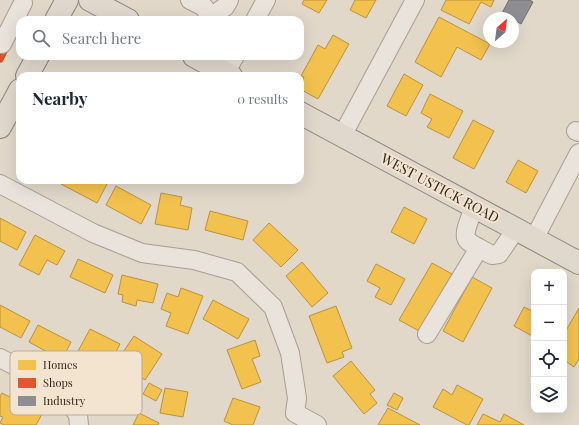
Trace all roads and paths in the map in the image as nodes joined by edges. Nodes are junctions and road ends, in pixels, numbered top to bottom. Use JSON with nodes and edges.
{"nodes":[{"id":1,"x":67,"y":0,"type":"edge"},
{"id":2,"x":90,"y":0,"type":"edge"},
{"id":3,"x":190,"y":0,"type":"edge"},
{"id":4,"x":229,"y":0,"type":"edge"},
{"id":5,"x":266,"y":0,"type":"edge"},
{"id":6,"x":415,"y":0,"type":"edge"},
{"id":7,"x":23,"y":3,"type":"dead end"},
{"id":8,"x":16,"y":16,"type":"edge"},
{"id":9,"x":58,"y":16,"type":"edge"},
{"id":10,"x":120,"y":16,"type":"edge"},
{"id":11,"x":208,"y":16,"type":"edge"},
{"id":12,"x":212,"y":16,"type":"edge"},
{"id":13,"x":257,"y":16,"type":"edge"},
{"id":14,"x":16,"y":17,"type":"edge"},
{"id":15,"x":2,"y":44,"type":"dead end"},
{"id":16,"x":206,"y":60,"type":"edge"},
{"id":17,"x":231,"y":68,"type":"edge"},
{"id":18,"x":16,"y":95,"type":"edge"},
{"id":19,"x":304,"y":115,"type":"edge"},
{"id":20,"x":2,"y":118,"type":"edge"},
{"id":21,"x":342,"y":136,"type":"junction"},
{"id":22,"x":579,"y":153,"type":"edge"},
{"id":23,"x":0,"y":184,"type":"edge"},
{"id":24,"x":474,"y":207,"type":"junction"},
{"id":25,"x":525,"y":234,"type":"junction"},
{"id":26,"x":479,"y":248,"type":"junction"},
{"id":27,"x":579,"y":263,"type":"edge"},
{"id":28,"x":427,"y":334,"type":"dead end"},
{"id":29,"x":0,"y":358,"type":"edge"},
{"id":30,"x":10,"y":363,"type":"edge"},
{"id":31,"x":78,"y":415,"type":"edge"},
{"id":32,"x":293,"y":419,"type":"edge"},
{"id":33,"x":79,"y":425,"type":"edge"},
{"id":34,"x":317,"y":425,"type":"edge"}],
"edges":[{"from":1,"to":9,"type":"main road"},
{"from":2,"to":10,"type":"main road"},
{"from":3,"to":11,"type":"street"},
{"from":4,"to":12,"type":"street"},
{"from":5,"to":13,"type":"street"},
{"from":6,"to":21,"type":"street"},
{"from":7,"to":8,"type":"street"},
{"from":14,"to":15,"type":"street"},
{"from":16,"to":17,"type":"main road"},
{"from":18,"to":20,"type":"main road"},
{"from":19,"to":21,"type":"main road","name":"WEST USTICK ROAD"},
{"from":21,"to":24,"type":"main road","name":"WEST USTICK ROAD"},
{"from":22,"to":25,"type":"street"},
{"from":23,"to":32,"type":"street"},
{"from":24,"to":25,"type":"main road","name":"WEST USTICK ROAD"},
{"from":24,"to":26,"type":"street"},
{"from":25,"to":26,"type":"street"},
{"from":25,"to":27,"type":"main road","name":"WEST USTICK ROAD"},
{"from":26,"to":28,"type":"street"},
{"from":29,"to":30,"type":"street"},
{"from":31,"to":33,"type":"street"},
{"from":32,"to":34,"type":"street"}]}
